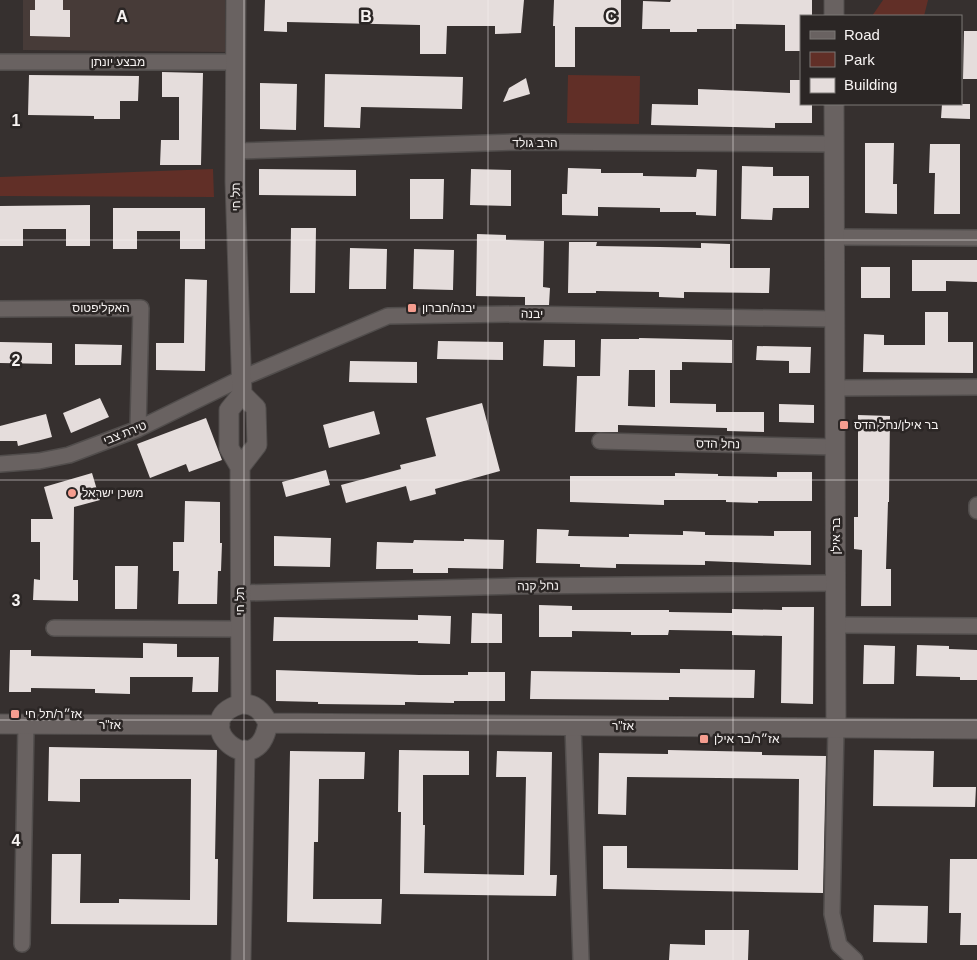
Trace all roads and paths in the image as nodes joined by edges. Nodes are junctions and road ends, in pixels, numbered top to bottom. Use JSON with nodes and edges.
{"nodes":[{"id":1,"x":236,"y":0,"type":"edge"},
{"id":2,"x":834,"y":0,"type":"edge"},
{"id":3,"x":834,"y":15,"type":"edge"},
{"id":4,"x":0,"y":62,"type":"edge"},
{"id":5,"x":236,"y":62,"type":"junction"},
{"id":6,"x":834,"y":105,"type":"edge"},
{"id":7,"x":834,"y":144,"type":"junction"},
{"id":8,"x":237,"y":151,"type":"junction"},
{"id":9,"x":977,"y":228,"type":"edge"},
{"id":10,"x":835,"y":237,"type":"junction"},
{"id":11,"x":977,"y":238,"type":"edge"},
{"id":12,"x":0,"y":309,"type":"edge"},
{"id":13,"x":835,"y":319,"type":"junction"},
{"id":14,"x":242,"y":386,"type":"junction"},
{"id":15,"x":977,"y":387,"type":"edge"},
{"id":16,"x":836,"y":388,"type":"junction"},
{"id":17,"x":138,"y":429,"type":"junction"},
{"id":18,"x":600,"y":441,"type":"dead end"},
{"id":19,"x":835,"y":447,"type":"junction"},
{"id":20,"x":0,"y":464,"type":"edge"},
{"id":21,"x":240,"y":467,"type":"junction"},
{"id":22,"x":977,"y":505,"type":"edge"},
{"id":23,"x":977,"y":511,"type":"edge"},
{"id":24,"x":836,"y":583,"type":"junction"},
{"id":25,"x":240,"y":593,"type":"junction"},
{"id":26,"x":836,"y":625,"type":"junction"},
{"id":27,"x":977,"y":626,"type":"edge"},
{"id":28,"x":54,"y":628,"type":"dead end"},
{"id":29,"x":240,"y":630,"type":"junction"},
{"id":30,"x":241,"y":704,"type":"junction"},
{"id":31,"x":268,"y":723,"type":"junction"},
{"id":32,"x":0,"y":724,"type":"edge"},
{"id":33,"x":26,"y":724,"type":"junction"},
{"id":34,"x":220,"y":725,"type":"junction"},
{"id":35,"x":573,"y":726,"type":"junction"},
{"id":36,"x":836,"y":728,"type":"junction"},
{"id":37,"x":977,"y":729,"type":"edge"},
{"id":38,"x":245,"y":750,"type":"junction"},
{"id":39,"x":22,"y":944,"type":"dead end"},
{"id":40,"x":241,"y":960,"type":"edge"},
{"id":41,"x":581,"y":960,"type":"edge"},
{"id":42,"x":855,"y":960,"type":"edge"}],
"edges":[{"from":1,"to":5,"type":"street","name":"תל חי"},
{"from":2,"to":3,"type":"street"},
{"from":4,"to":5,"type":"street","name":"מבצע יונתן"},
{"from":5,"to":8,"type":"street","name":"תל חי"},
{"from":6,"to":7,"type":"street","name":"בר אילן"},
{"from":7,"to":8,"type":"street","name":"הרב גולד"},
{"from":7,"to":10,"type":"street","name":"בר אילן"},
{"from":8,"to":14,"type":"street","name":"תל חי"},
{"from":9,"to":11,"type":"street"},
{"from":10,"to":11,"type":"street"},
{"from":10,"to":13,"type":"street","name":"בר אילן"},
{"from":12,"to":17,"type":"street","name":"האקליפטוס"},
{"from":13,"to":14,"type":"street","name":"יבנה"},
{"from":13,"to":16,"type":"street","name":"בר אילן"},
{"from":14,"to":17,"type":"street","name":"טירת צבי"},
{"from":14,"to":21,"type":"street","name":"תל חי"},
{"from":14,"to":21,"type":"street"},
{"from":15,"to":16,"type":"street"},
{"from":16,"to":19,"type":"street","name":"בר אילן"},
{"from":17,"to":20,"type":"street","name":"טירת צבי"},
{"from":18,"to":19,"type":"street","name":"נחל הדס"},
{"from":19,"to":24,"type":"street","name":"בר אילן"},
{"from":21,"to":25,"type":"street","name":"תל חי"},
{"from":22,"to":23,"type":"street"},
{"from":24,"to":25,"type":"street","name":"נחל קנה"},
{"from":24,"to":26,"type":"street","name":"בר אילן"},
{"from":25,"to":29,"type":"street","name":"תל חי"},
{"from":26,"to":27,"type":"street"},
{"from":26,"to":36,"type":"street","name":"בר אילן"},
{"from":28,"to":29,"type":"street"},
{"from":29,"to":30,"type":"street","name":"תל חי"},
{"from":30,"to":31,"type":"street"},
{"from":30,"to":34,"type":"street"},
{"from":31,"to":35,"type":"street","name":"אז\"ר"},
{"from":31,"to":38,"type":"street"},
{"from":32,"to":33,"type":"street","name":"אז\"ר"},
{"from":33,"to":34,"type":"street","name":"אז\"ר"},
{"from":33,"to":39,"type":"street"},
{"from":34,"to":38,"type":"street"},
{"from":35,"to":36,"type":"street","name":"אז\"ר"},
{"from":35,"to":41,"type":"street"},
{"from":36,"to":37,"type":"street","name":"אז\"ר"},
{"from":36,"to":42,"type":"street","name":"בר אילן"},
{"from":38,"to":40,"type":"street"}]}
